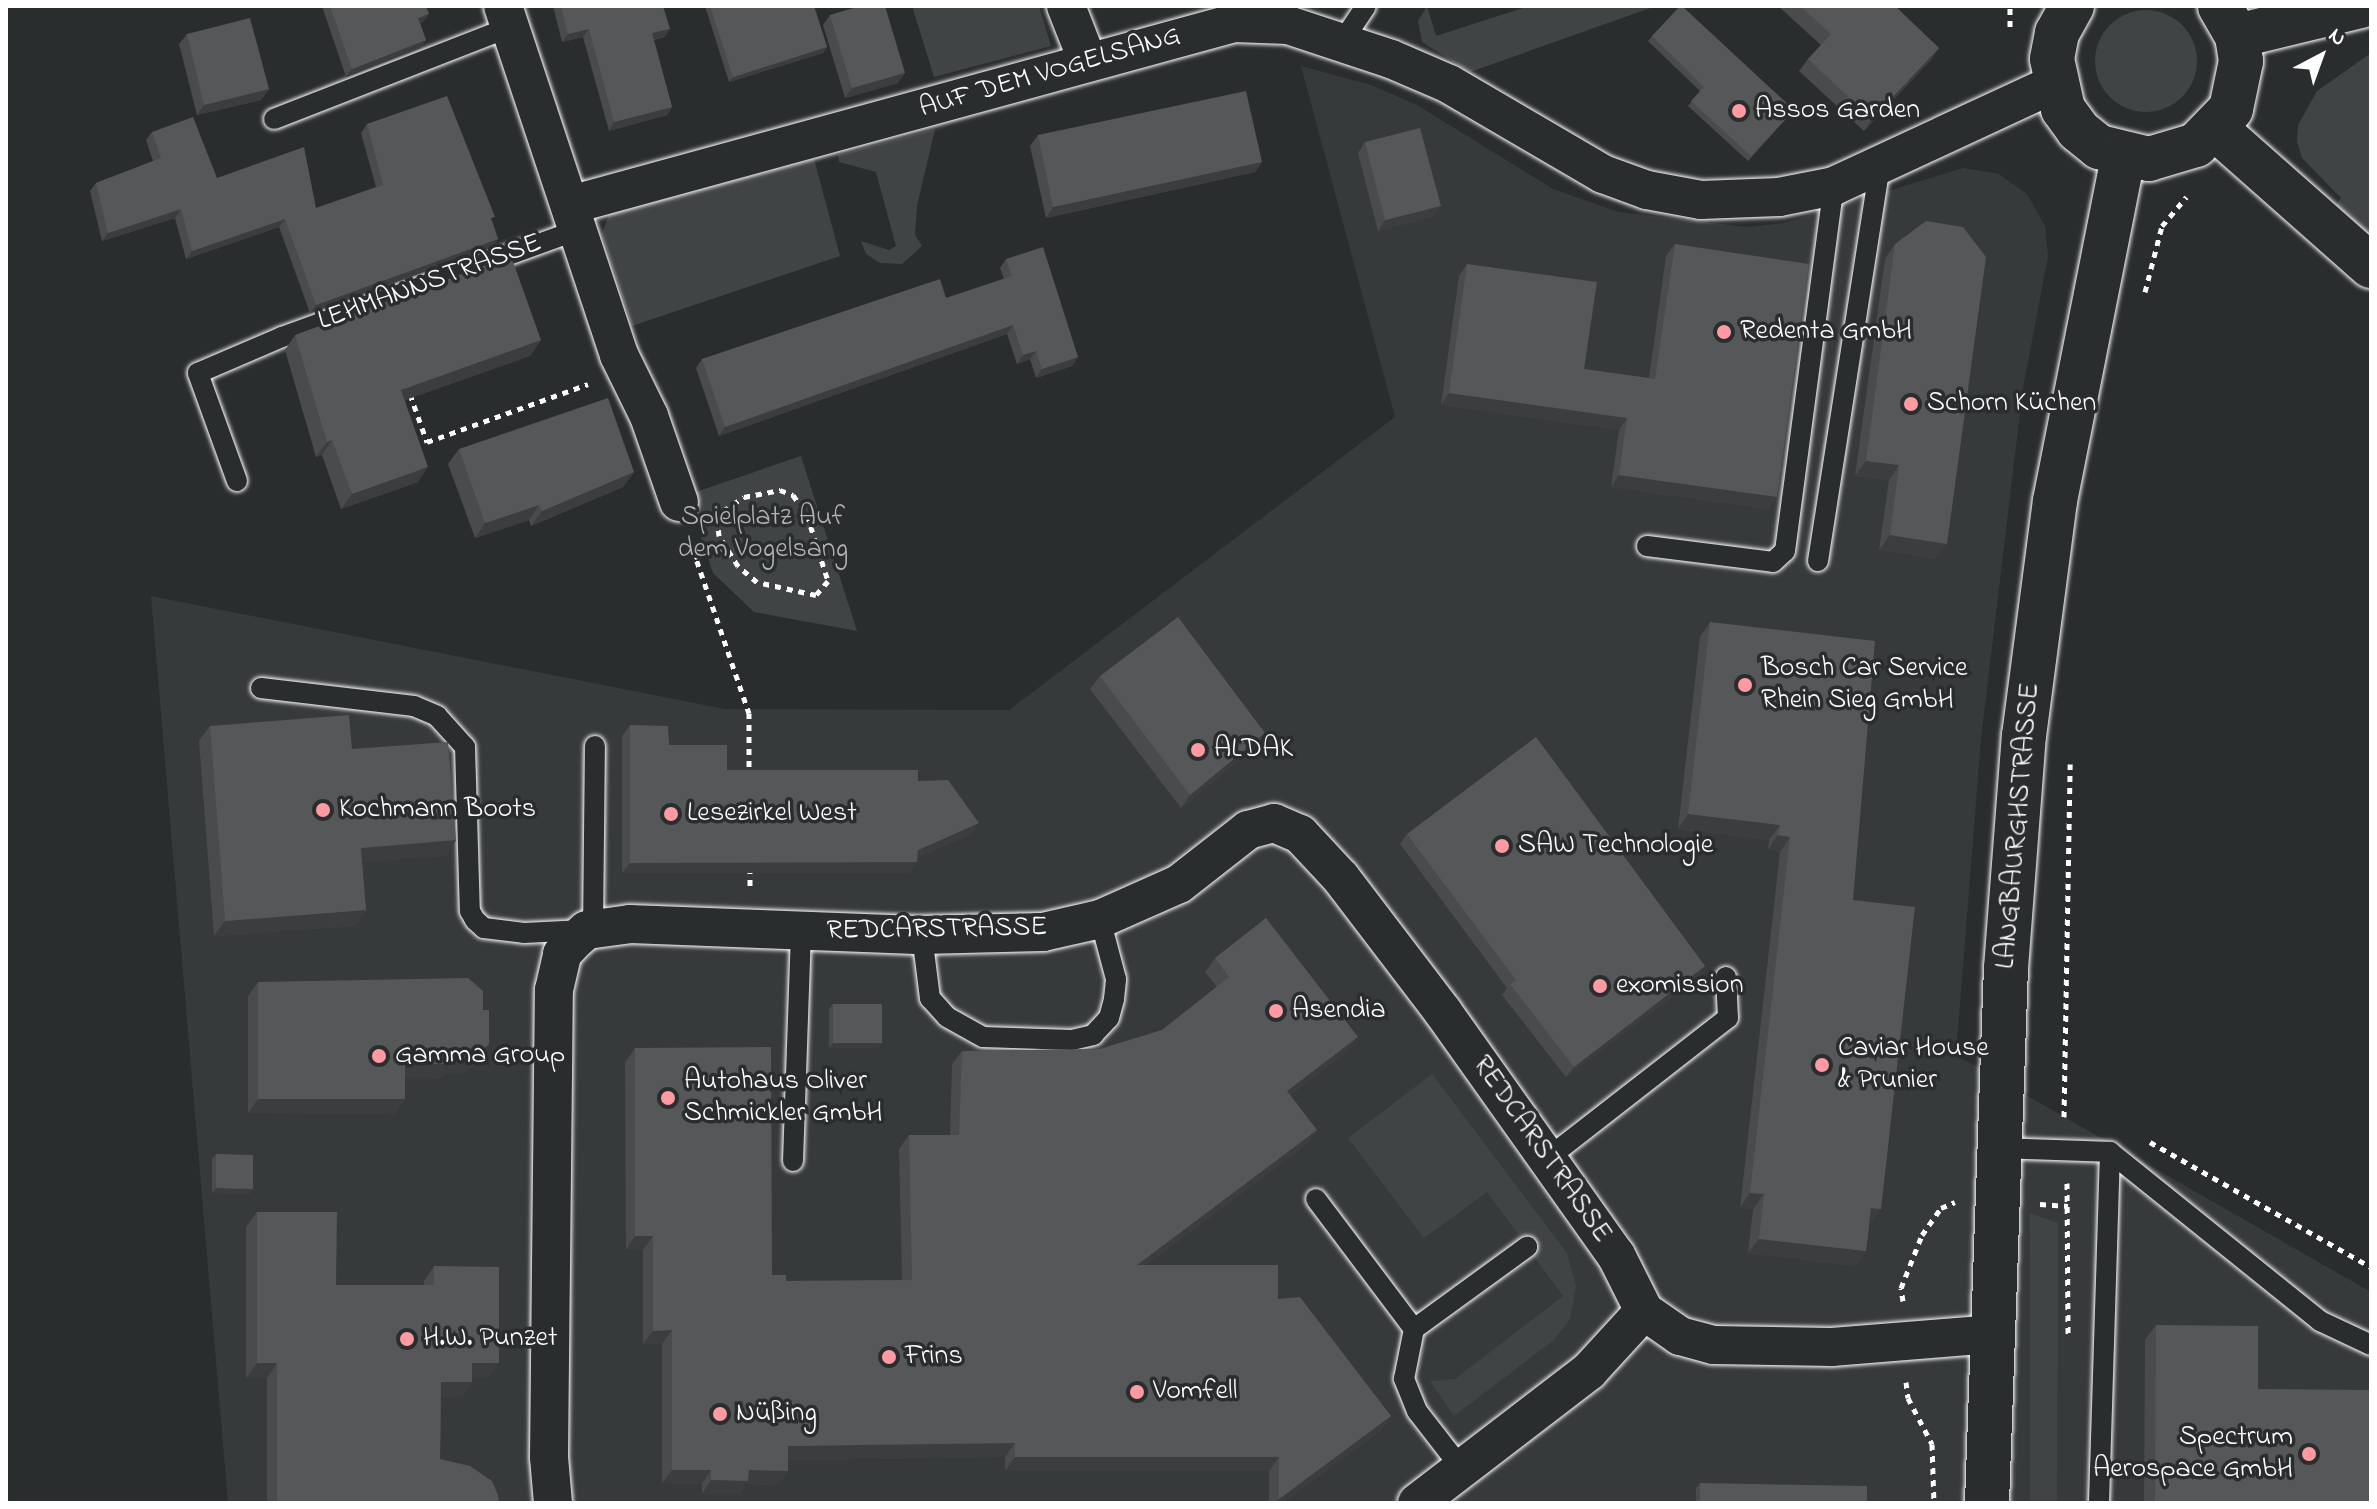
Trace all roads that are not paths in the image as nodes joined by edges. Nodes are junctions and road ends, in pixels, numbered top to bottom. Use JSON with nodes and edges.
{"nodes":[{"id":1,"x":1066,"y":6,"type":"edge"},
{"id":2,"x":1366,"y":6,"type":"edge"},
{"id":3,"x":2072,"y":6,"type":"edge"},
{"id":4,"x":2361,"y":6,"type":"edge"},
{"id":5,"x":506,"y":16,"type":"edge"},
{"id":6,"x":2229,"y":21,"type":"edge"},
{"id":7,"x":1342,"y":42,"type":"junction"},
{"id":8,"x":1088,"y":62,"type":"junction"},
{"id":9,"x":2054,"y":84,"type":"junction"},
{"id":10,"x":274,"y":119,"type":"dead end"},
{"id":11,"x":2216,"y":129,"type":"junction"},
{"id":12,"x":2123,"y":156,"type":"junction"},
{"id":13,"x":1879,"y":170,"type":"junction"},
{"id":14,"x":1834,"y":186,"type":"junction"},
{"id":15,"x":574,"y":217,"type":"junction"},
{"id":16,"x":2371,"y":266,"type":"edge"},
{"id":17,"x":237,"y":481,"type":"dead end"},
{"id":18,"x":679,"y":502,"type":"road end"},
{"id":19,"x":1647,"y":546,"type":"dead end"},
{"id":20,"x":1818,"y":561,"type":"dead end"},
{"id":21,"x":261,"y":688,"type":"dead end"},
{"id":22,"x":595,"y":746,"type":"dead end"},
{"id":23,"x":1100,"y":919,"type":"junction"},
{"id":24,"x":590,"y":930,"type":"junction"},
{"id":25,"x":801,"y":932,"type":"junction"},
{"id":26,"x":922,"y":935,"type":"junction"},
{"id":27,"x":1726,"y":977,"type":"dead end"},
{"id":28,"x":2001,"y":1148,"type":"junction"},
{"id":29,"x":2110,"y":1152,"type":"junction"},
{"id":30,"x":1548,"y":1158,"type":"junction"},
{"id":31,"x":793,"y":1161,"type":"dead end"},
{"id":32,"x":1316,"y":1199,"type":"dead end"},
{"id":33,"x":1527,"y":1247,"type":"dead end"},
{"id":34,"x":1644,"y":1311,"type":"junction"},
{"id":35,"x":1414,"y":1329,"type":"junction"},
{"id":36,"x":1994,"y":1334,"type":"junction"},
{"id":37,"x":2371,"y":1345,"type":"edge"},
{"id":38,"x":1462,"y":1469,"type":"junction"},
{"id":39,"x":553,"y":1503,"type":"edge"},
{"id":40,"x":1417,"y":1503,"type":"edge"},
{"id":41,"x":1987,"y":1503,"type":"edge"},
{"id":42,"x":2099,"y":1503,"type":"edge"}],
"edges":[{"from":1,"to":8,"type":"street"},
{"from":2,"to":7,"type":"lane"},
{"from":3,"to":9,"type":"main road"},
{"from":4,"to":6,"type":"main road"},
{"from":5,"to":10,"type":"lane"},
{"from":5,"to":15,"type":"street","name":"LEHMANNSTRASSE"},
{"from":6,"to":11,"type":"main road"},
{"from":7,"to":8,"type":"street","name":"AUF DEM VOGELSANG"},
{"from":7,"to":14,"type":"street","name":"AUF DEM VOGELSANG"},
{"from":8,"to":15,"type":"street","name":"AUF DEM VOGELSANG"},
{"from":9,"to":12,"type":"main road"},
{"from":9,"to":13,"type":"street","name":"AUF DEM VOGELSANG"},
{"from":11,"to":12,"type":"main road"},
{"from":11,"to":16,"type":"main road"},
{"from":12,"to":28,"type":"main road","name":"LANGBAURGHSTRASSE"},
{"from":13,"to":14,"type":"street","name":"AUF DEM VOGELSANG"},
{"from":13,"to":20,"type":"lane"},
{"from":14,"to":19,"type":"lane"},
{"from":15,"to":17,"type":"lane","name":"LEHMANNSTRASSE"},
{"from":15,"to":18,"type":"street","name":"LEHMANNSTRASSE"},
{"from":21,"to":24,"type":"lane"},
{"from":22,"to":24,"type":"lane"},
{"from":23,"to":26,"type":"street","name":"REDCARSTRASSE"},
{"from":23,"to":26,"type":"lane"},
{"from":23,"to":30,"type":"street","name":"REDCARSTRASSE"},
{"from":24,"to":25,"type":"street","name":"REDCARSTRASSE"},
{"from":24,"to":39,"type":"street"},
{"from":25,"to":26,"type":"street","name":"REDCARSTRASSE"},
{"from":25,"to":31,"type":"lane"},
{"from":27,"to":30,"type":"lane"},
{"from":28,"to":29,"type":"lane"},
{"from":28,"to":36,"type":"main road","name":"LANGBAURGHSTRASSE"},
{"from":29,"to":37,"type":"lane"},
{"from":29,"to":42,"type":"lane"},
{"from":30,"to":34,"type":"street","name":"REDCARSTRASSE"},
{"from":32,"to":35,"type":"lane"},
{"from":33,"to":35,"type":"lane"},
{"from":34,"to":36,"type":"street","name":"REDCARSTRASSE"},
{"from":34,"to":38,"type":"street"},
{"from":35,"to":38,"type":"lane"},
{"from":36,"to":41,"type":"main road","name":"LANGBAURGHSTRASSE"},
{"from":38,"to":40,"type":"street"}]}
